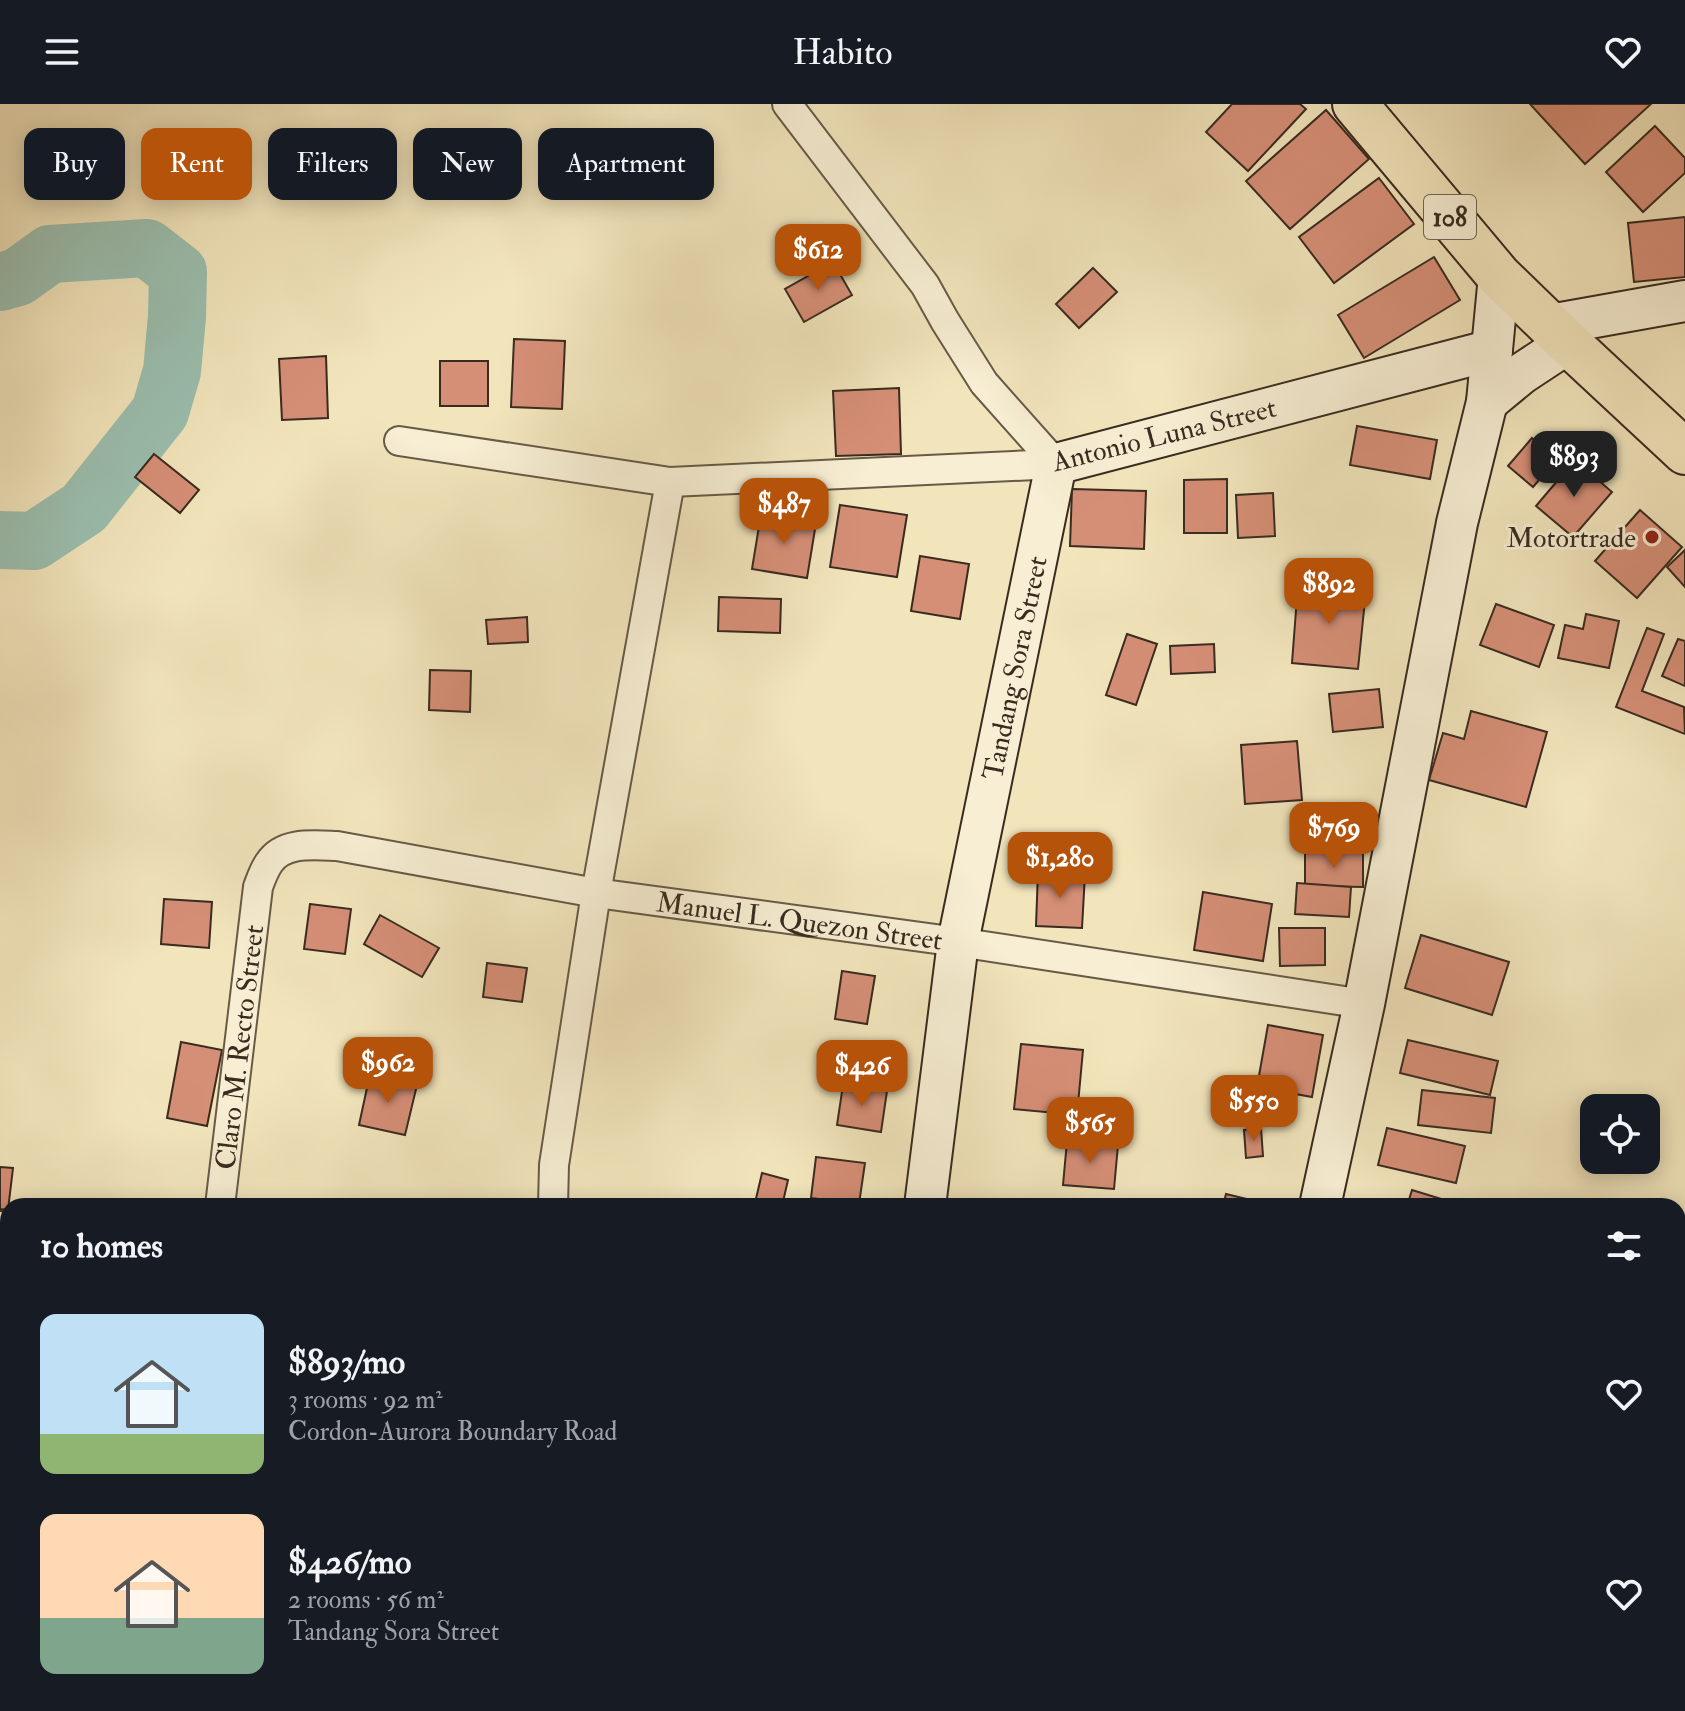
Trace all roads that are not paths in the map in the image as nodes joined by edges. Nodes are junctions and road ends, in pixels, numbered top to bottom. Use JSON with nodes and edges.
{"nodes":[{"id":1,"x":787,"y":104,"type":"edge"},
{"id":2,"x":1364,"y":107,"type":"edge"},
{"id":3,"x":1499,"y":276,"type":"junction"},
{"id":4,"x":1685,"y":301,"type":"edge"},
{"id":5,"x":1559,"y":334,"type":"junction"},
{"id":6,"x":1492,"y":350,"type":"junction"},
{"id":7,"x":1487,"y":402,"type":"junction"},
{"id":8,"x":399,"y":441,"type":"dead end"},
{"id":9,"x":1685,"y":452,"type":"edge"},
{"id":10,"x":1056,"y":464,"type":"junction"},
{"id":11,"x":670,"y":482,"type":"junction"},
{"id":12,"x":258,"y":887,"type":"joint"},
{"id":13,"x":596,"y":893,"type":"junction"},
{"id":14,"x":958,"y":942,"type":"junction"},
{"id":15,"x":1364,"y":1004,"type":"junction"},
{"id":16,"x":221,"y":1198,"type":"edge"},
{"id":17,"x":553,"y":1198,"type":"edge"},
{"id":18,"x":926,"y":1198,"type":"edge"},
{"id":19,"x":1322,"y":1198,"type":"edge"}],
"edges":[{"from":1,"to":10,"type":"street"},
{"from":2,"to":3,"type":"main road","number":"108"},
{"from":3,"to":5,"type":"main road","number":"108"},
{"from":3,"to":6,"type":"street"},
{"from":4,"to":5,"type":"street"},
{"from":5,"to":7,"type":"street"},
{"from":5,"to":9,"type":"main road","number":"108"},
{"from":6,"to":7,"type":"street"},
{"from":6,"to":10,"type":"street","name":"Antonio Luna Street"},
{"from":7,"to":15,"type":"street"},
{"from":8,"to":11,"type":"street","name":"Antonio Luna Street"},
{"from":10,"to":11,"type":"street","name":"Antonio Luna Street"},
{"from":10,"to":14,"type":"street","name":"Tandang Sora Street"},
{"from":11,"to":13,"type":"street"},
{"from":12,"to":13,"type":"street","name":"Manuel L. Quezon Street"},
{"from":12,"to":16,"type":"street","name":"Claro M. Recto Street"},
{"from":13,"to":14,"type":"street","name":"Manuel L. Quezon Street"},
{"from":13,"to":17,"type":"street"},
{"from":14,"to":15,"type":"street","name":"Manuel L. Quezon Street"},
{"from":14,"to":18,"type":"street","name":"Tandang Sora Street"},
{"from":15,"to":19,"type":"street"}]}
